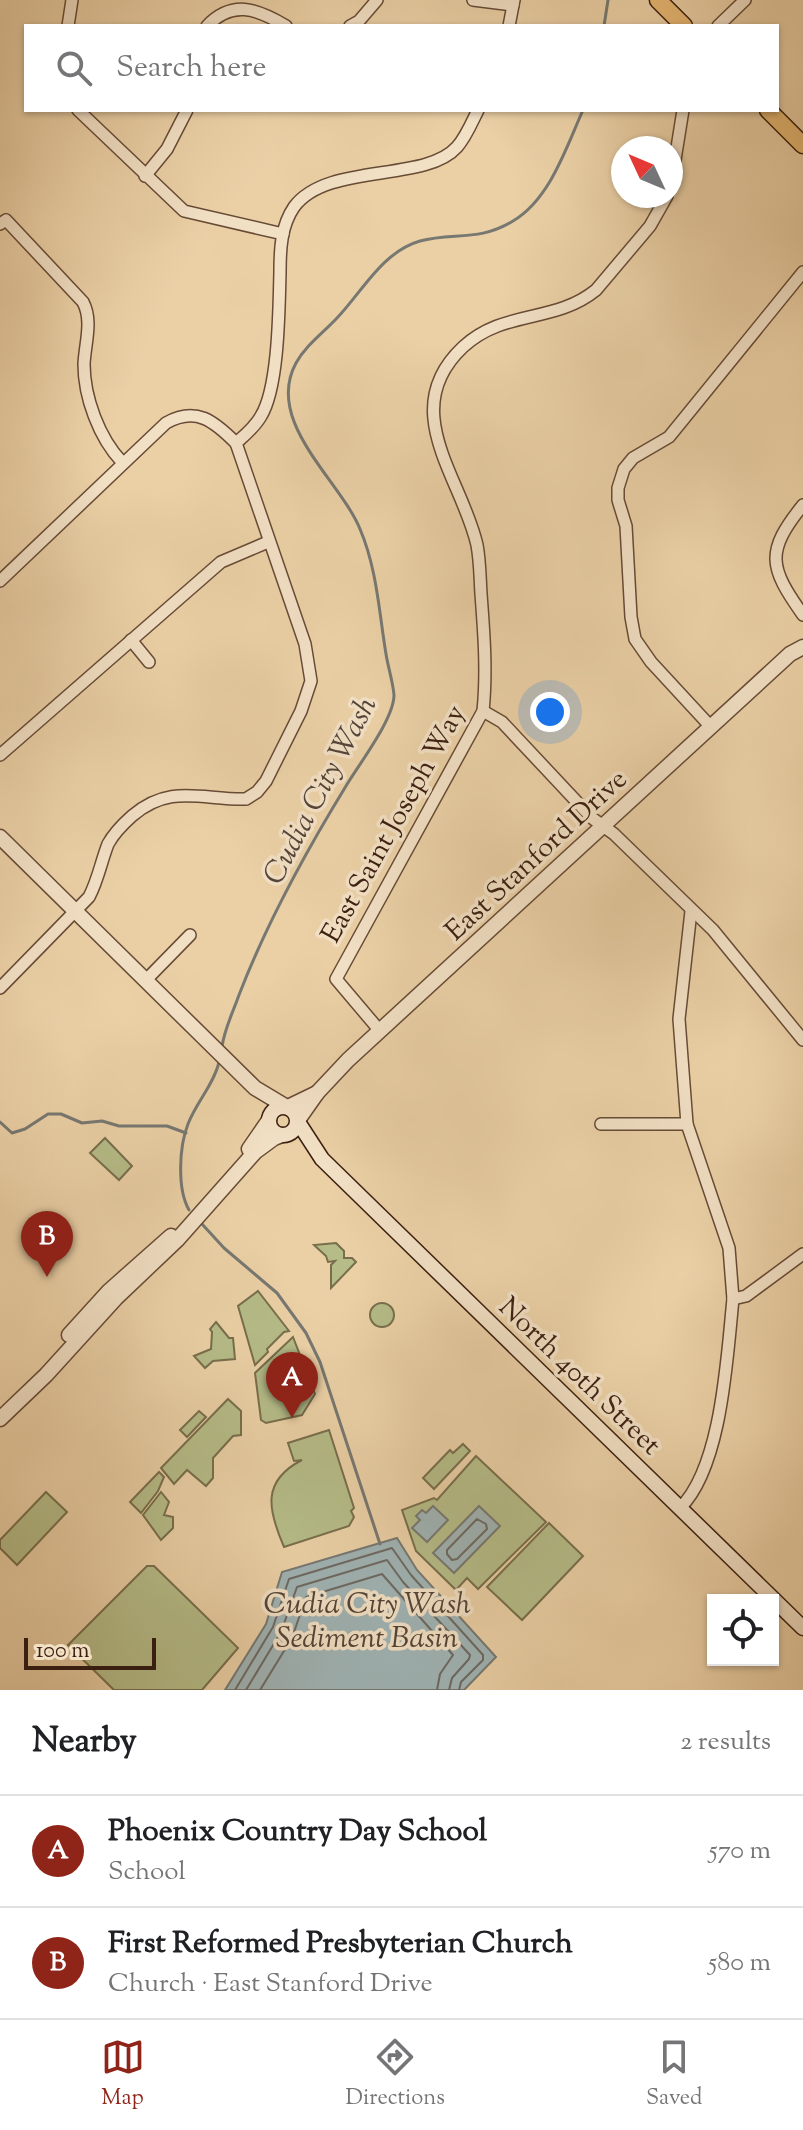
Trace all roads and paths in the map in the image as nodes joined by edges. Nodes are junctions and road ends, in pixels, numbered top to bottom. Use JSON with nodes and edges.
{"nodes":[{"id":1,"x":72,"y":0,"type":"edge"},
{"id":2,"x":377,"y":0,"type":"edge"},
{"id":3,"x":473,"y":0,"type":"edge"},
{"id":4,"x":658,"y":0,"type":"edge"},
{"id":5,"x":745,"y":0,"type":"edge"},
{"id":6,"x":513,"y":3,"type":"edge"},
{"id":7,"x":68,"y":24,"type":"edge"},
{"id":8,"x":209,"y":24,"type":"edge"},
{"id":9,"x":283,"y":24,"type":"edge"},
{"id":10,"x":352,"y":24,"type":"edge"},
{"id":11,"x":509,"y":24,"type":"edge"},
{"id":12,"x":682,"y":24,"type":"edge"},
{"id":13,"x":720,"y":24,"type":"edge"},
{"id":14,"x":80,"y":112,"type":"edge"},
{"id":15,"x":186,"y":112,"type":"edge"},
{"id":16,"x":477,"y":112,"type":"edge"},
{"id":17,"x":683,"y":112,"type":"edge"},
{"id":18,"x":770,"y":112,"type":"edge"},
{"id":19,"x":679,"y":136,"type":"edge"},
{"id":20,"x":803,"y":145,"type":"edge"},
{"id":21,"x":145,"y":176,"type":"junction"},
{"id":22,"x":660,"y":208,"type":"edge"},
{"id":23,"x":3,"y":222,"type":"edge"},
{"id":24,"x":283,"y":234,"type":"junction"},
{"id":25,"x":803,"y":272,"type":"edge"},
{"id":26,"x":236,"y":443,"type":"junction"},
{"id":27,"x":122,"y":462,"type":"junction"},
{"id":28,"x":803,"y":505,"type":"edge"},
{"id":29,"x":268,"y":542,"type":"junction"},
{"id":30,"x":0,"y":581,"type":"edge"},
{"id":31,"x":798,"y":601,"type":"edge"},
{"id":32,"x":803,"y":615,"type":"edge"},
{"id":33,"x":803,"y":634,"type":"edge"},
{"id":34,"x":131,"y":640,"type":"junction"},
{"id":35,"x":796,"y":650,"type":"edge"},
{"id":36,"x":149,"y":662,"type":"dead end"},
{"id":37,"x":483,"y":711,"type":"junction"},
{"id":38,"x":711,"y":727,"type":"junction"},
{"id":39,"x":0,"y":755,"type":"edge"},
{"id":40,"x":604,"y":826,"type":"junction"},
{"id":41,"x":0,"y":837,"type":"edge"},
{"id":42,"x":75,"y":910,"type":"junction"},
{"id":43,"x":691,"y":911,"type":"junction"},
{"id":44,"x":190,"y":935,"type":"dead end"},
{"id":45,"x":146,"y":980,"type":"junction"},
{"id":46,"x":0,"y":988,"type":"edge"},
{"id":47,"x":380,"y":1031,"type":"junction"},
{"id":48,"x":803,"y":1040,"type":"edge"},
{"id":49,"x":255,"y":1088,"type":"junction"},
{"id":50,"x":317,"y":1093,"type":"junction"},
{"id":51,"x":286,"y":1107,"type":"junction"},
{"id":52,"x":269,"y":1118,"type":"junction"},
{"id":53,"x":298,"y":1121,"type":"junction"},
{"id":54,"x":601,"y":1124,"type":"dead end"},
{"id":55,"x":687,"y":1124,"type":"junction"},
{"id":56,"x":284,"y":1135,"type":"junction"},
{"id":57,"x":322,"y":1159,"type":"junction"},
{"id":58,"x":803,"y":1254,"type":"edge"},
{"id":59,"x":733,"y":1299,"type":"junction"},
{"id":60,"x":0,"y":1406,"type":"edge"},
{"id":61,"x":0,"y":1419,"type":"edge"},
{"id":62,"x":680,"y":1508,"type":"junction"},
{"id":63,"x":803,"y":1628,"type":"edge"}],
"edges":[{"from":1,"to":7,"type":"street"},
{"from":2,"to":10,"type":"street"},
{"from":3,"to":6,"type":"street"},
{"from":4,"to":12,"type":"main road"},
{"from":5,"to":13,"type":"street"},
{"from":6,"to":11,"type":"street"},
{"from":8,"to":9,"type":"street"},
{"from":14,"to":21,"type":"street"},
{"from":15,"to":21,"type":"street"},
{"from":16,"to":24,"type":"street"},
{"from":17,"to":19,"type":"street"},
{"from":18,"to":20,"type":"main road"},
{"from":21,"to":24,"type":"street"},
{"from":22,"to":37,"type":"street","name":"East Saint Joseph Way"},
{"from":23,"to":27,"type":"street"},
{"from":24,"to":26,"type":"street"},
{"from":25,"to":38,"type":"street"},
{"from":26,"to":27,"type":"street"},
{"from":26,"to":29,"type":"street"},
{"from":27,"to":30,"type":"street"},
{"from":28,"to":31,"type":"street"},
{"from":29,"to":34,"type":"street"},
{"from":29,"to":42,"type":"street"},
{"from":31,"to":32,"type":"street"},
{"from":33,"to":35,"type":"street","name":"East Stanford Drive"},
{"from":34,"to":36,"type":"street"},
{"from":34,"to":39,"type":"street"},
{"from":35,"to":38,"type":"street","name":"East Stanford Drive"},
{"from":37,"to":40,"type":"street"},
{"from":37,"to":47,"type":"street","name":"East Saint Joseph Way"},
{"from":38,"to":40,"type":"street","name":"East Stanford Drive"},
{"from":40,"to":43,"type":"street"},
{"from":40,"to":47,"type":"street","name":"East Stanford Drive"},
{"from":41,"to":42,"type":"street"},
{"from":42,"to":45,"type":"street"},
{"from":42,"to":46,"type":"street"},
{"from":43,"to":48,"type":"street"},
{"from":43,"to":55,"type":"street"},
{"from":44,"to":45,"type":"street"},
{"from":45,"to":49,"type":"street"},
{"from":47,"to":50,"type":"street","name":"East Stanford Drive"},
{"from":49,"to":51,"type":"street"},
{"from":49,"to":52,"type":"street"},
{"from":50,"to":51,"type":"street","name":"East Stanford Drive"},
{"from":50,"to":53,"type":"street","name":"East Stanford Drive"},
{"from":51,"to":52,"type":"street"},
{"from":51,"to":53,"type":"street"},
{"from":52,"to":56,"type":"street"},
{"from":52,"to":60,"type":"street"},
{"from":53,"to":56,"type":"street"},
{"from":53,"to":57,"type":"street","name":"North 40th Street"},
{"from":54,"to":55,"type":"street"},
{"from":55,"to":59,"type":"street"},
{"from":56,"to":57,"type":"street","name":"North 40th Street"},
{"from":56,"to":61,"type":"street"},
{"from":57,"to":62,"type":"street","name":"North 40th Street"},
{"from":58,"to":59,"type":"street"},
{"from":59,"to":62,"type":"street"},
{"from":62,"to":63,"type":"street","name":"North 40th Street"}]}
